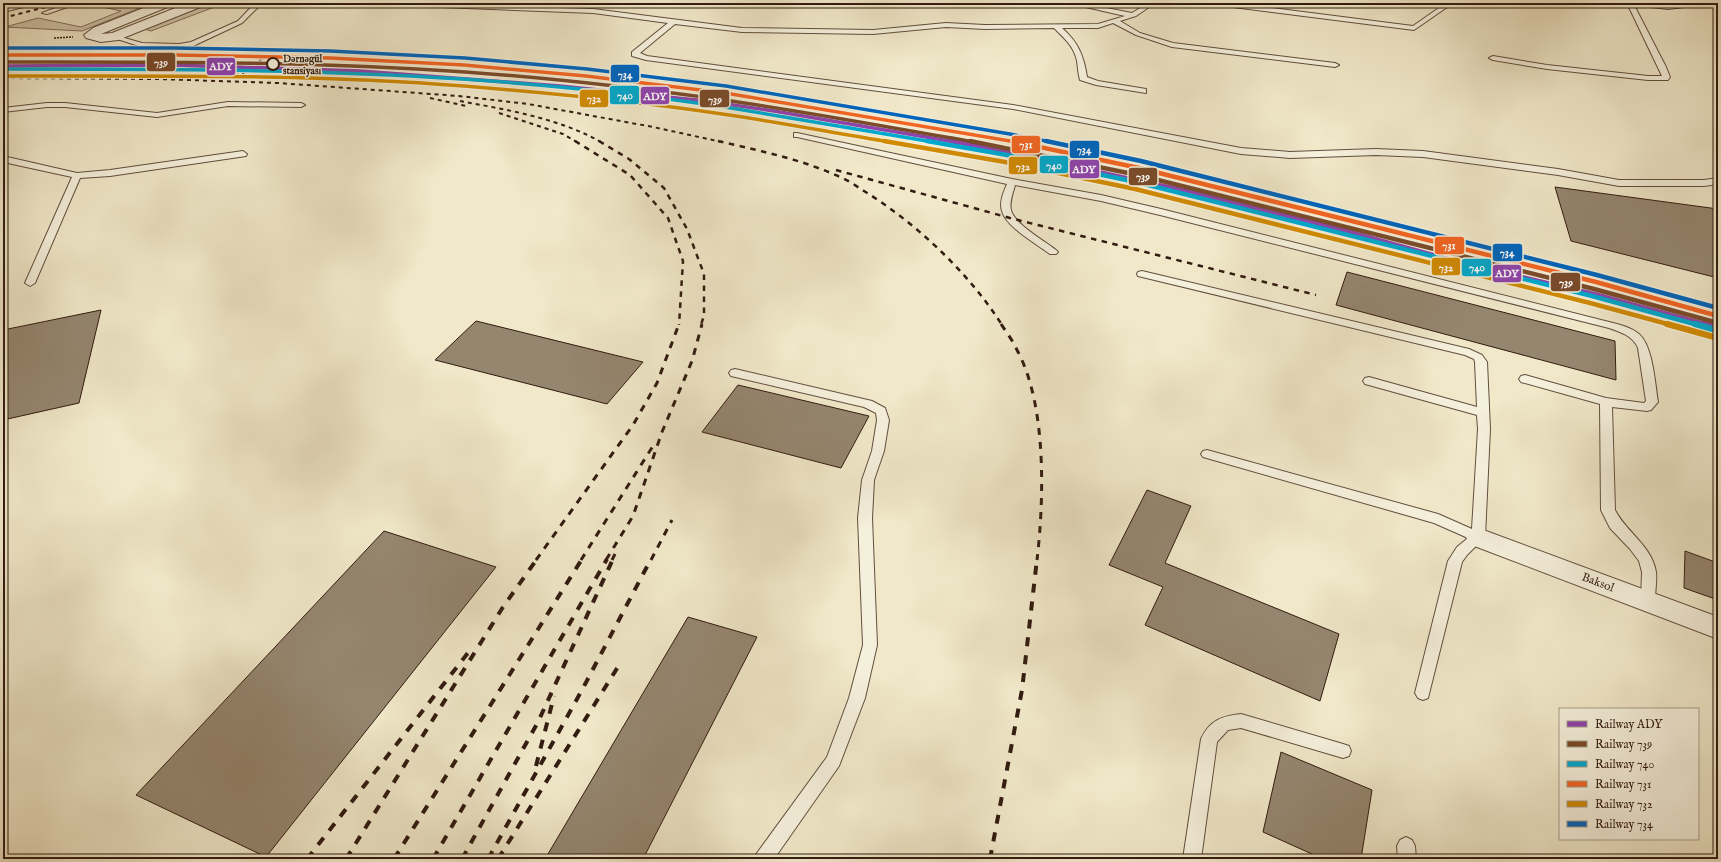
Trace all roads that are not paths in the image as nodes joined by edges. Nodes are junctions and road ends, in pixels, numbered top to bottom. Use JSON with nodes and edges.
{"nodes":[{"id":1,"x":37,"y":3,"type":"edge"},
{"id":2,"x":76,"y":3,"type":"edge"},
{"id":3,"x":199,"y":3,"type":"edge"},
{"id":4,"x":232,"y":3,"type":"edge"},
{"id":5,"x":259,"y":3,"type":"edge"},
{"id":6,"x":1071,"y":3,"type":"edge"},
{"id":7,"x":1152,"y":3,"type":"edge"},
{"id":8,"x":1217,"y":3,"type":"edge"},
{"id":9,"x":1450,"y":3,"type":"edge"},
{"id":10,"x":1630,"y":3,"type":"edge"},
{"id":11,"x":1635,"y":3,"type":"edge"},
{"id":12,"x":1701,"y":3,"type":"edge"},
{"id":13,"x":162,"y":4,"type":"edge"},
{"id":14,"x":221,"y":4,"type":"edge"},
{"id":15,"x":415,"y":4,"type":"edge"},
{"id":16,"x":3,"y":10,"type":"edge"},
{"id":17,"x":45,"y":13,"type":"dead end"},
{"id":18,"x":1134,"y":15,"type":"junction"},
{"id":19,"x":135,"y":16,"type":"junction"},
{"id":20,"x":157,"y":20,"type":"junction"},
{"id":21,"x":1114,"y":21,"type":"junction"},
{"id":22,"x":673,"y":22,"type":"junction"},
{"id":23,"x":1056,"y":27,"type":"junction"},
{"id":24,"x":114,"y":37,"type":"junction"},
{"id":25,"x":1493,"y":58,"type":"dead end"},
{"id":26,"x":1335,"y":65,"type":"dead end"},
{"id":27,"x":1144,"y":91,"type":"dead end"},
{"id":28,"x":301,"y":106,"type":"dead end"},
{"id":29,"x":3,"y":110,"type":"edge"},
{"id":30,"x":797,"y":135,"type":"dead end"},
{"id":31,"x":243,"y":154,"type":"dead end"},
{"id":32,"x":3,"y":159,"type":"edge"},
{"id":33,"x":77,"y":176,"type":"junction"},
{"id":34,"x":1718,"y":181,"type":"edge"},
{"id":35,"x":1012,"y":182,"type":"junction"},
{"id":36,"x":1053,"y":252,"type":"dead end"},
{"id":37,"x":1142,"y":274,"type":"dead end"},
{"id":38,"x":30,"y":283,"type":"dead end"},
{"id":39,"x":735,"y":373,"type":"dead end"},
{"id":40,"x":1525,"y":379,"type":"dead end"},
{"id":41,"x":1369,"y":381,"type":"dead end"},
{"id":42,"x":1606,"y":402,"type":"junction"},
{"id":43,"x":1484,"y":413,"type":"junction"},
{"id":44,"x":1207,"y":454,"type":"dead end"},
{"id":45,"x":1478,"y":537,"type":"junction"},
{"id":46,"x":1648,"y":600,"type":"junction"},
{"id":47,"x":1718,"y":628,"type":"edge"},
{"id":48,"x":1423,"y":693,"type":"dead end"},
{"id":49,"x":1343,"y":751,"type":"dead end"},
{"id":50,"x":763,"y":859,"type":"edge"},
{"id":51,"x":1192,"y":859,"type":"edge"}],
"edges":[{"from":1,"to":16,"type":"lane"},
{"from":2,"to":17,"type":"lane"},
{"from":3,"to":20,"type":"street"},
{"from":4,"to":14,"type":"lane"},
{"from":5,"to":24,"type":"lane"},
{"from":6,"to":18,"type":"lane"},
{"from":7,"to":18,"type":"lane"},
{"from":8,"to":9,"type":"lane"},
{"from":10,"to":25,"type":"lane"},
{"from":11,"to":12,"type":"lane"},
{"from":13,"to":19,"type":"street"},
{"from":15,"to":22,"type":"lane"},
{"from":18,"to":21,"type":"lane"},
{"from":19,"to":20,"type":"street"},
{"from":19,"to":24,"type":"street"},
{"from":20,"to":24,"type":"street"},
{"from":21,"to":23,"type":"lane"},
{"from":21,"to":26,"type":"lane"},
{"from":22,"to":23,"type":"lane"},
{"from":22,"to":34,"type":"lane"},
{"from":23,"to":27,"type":"lane"},
{"from":28,"to":29,"type":"lane"},
{"from":30,"to":35,"type":"lane"},
{"from":31,"to":33,"type":"lane"},
{"from":32,"to":33,"type":"lane"},
{"from":33,"to":38,"type":"lane"},
{"from":35,"to":36,"type":"lane"},
{"from":35,"to":42,"type":"lane"},
{"from":37,"to":43,"type":"lane"},
{"from":39,"to":50,"type":"lane"},
{"from":40,"to":42,"type":"lane"},
{"from":41,"to":43,"type":"lane"},
{"from":42,"to":46,"type":"lane"},
{"from":43,"to":45,"type":"lane"},
{"from":44,"to":45,"type":"lane"},
{"from":45,"to":46,"type":"street","name":"Baksol"},
{"from":45,"to":48,"type":"lane"},
{"from":46,"to":47,"type":"street","name":"Baksol"},
{"from":49,"to":51,"type":"lane"}]}
